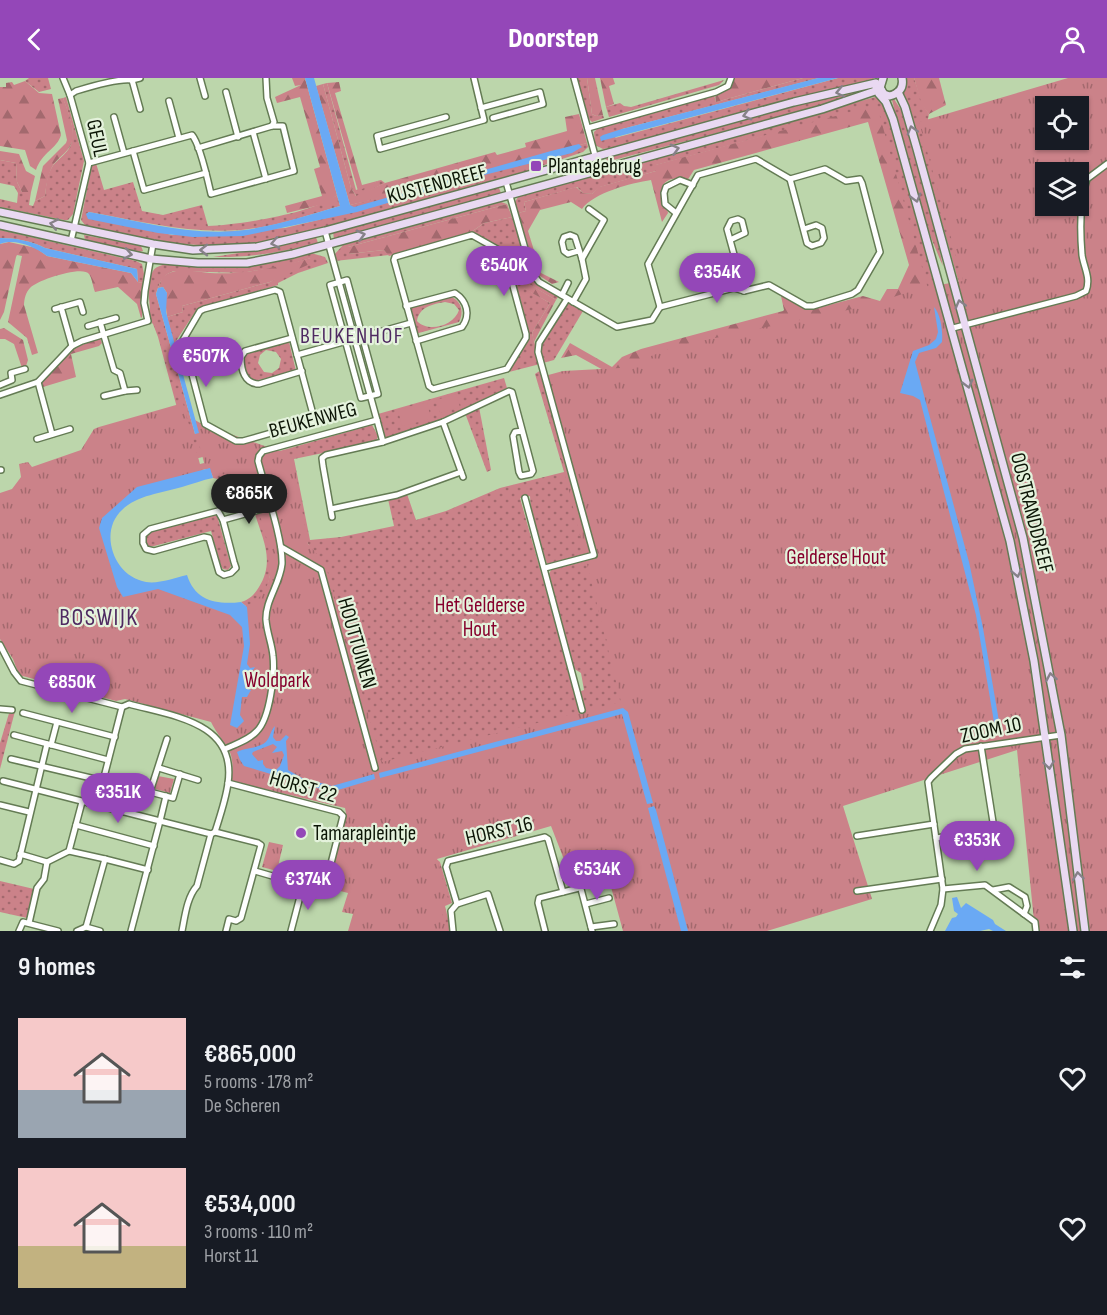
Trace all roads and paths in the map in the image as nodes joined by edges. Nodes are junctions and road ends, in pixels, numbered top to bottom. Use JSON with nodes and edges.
{"nodes":[{"id":1,"x":63,"y":78,"type":"edge"},
{"id":2,"x":140,"y":78,"type":"edge"},
{"id":3,"x":200,"y":78,"type":"edge"},
{"id":4,"x":266,"y":78,"type":"edge"},
{"id":5,"x":474,"y":78,"type":"edge"},
{"id":6,"x":574,"y":78,"type":"edge"},
{"id":7,"x":731,"y":78,"type":"edge"},
{"id":8,"x":900,"y":78,"type":"edge"},
{"id":9,"x":132,"y":80,"type":"junction"},
{"id":10,"x":102,"y":81,"type":"edge"},
{"id":11,"x":878,"y":85,"type":"edge"},
{"id":12,"x":226,"y":92,"type":"dead end"},
{"id":13,"x":70,"y":95,"type":"junction"},
{"id":14,"x":892,"y":95,"type":"junction"},
{"id":15,"x":205,"y":96,"type":"dead end"},
{"id":16,"x":169,"y":101,"type":"dead end"},
{"id":17,"x":508,"y":101,"type":"junction"},
{"id":18,"x":481,"y":108,"type":"junction"},
{"id":19,"x":140,"y":109,"type":"dead end"},
{"id":20,"x":511,"y":113,"type":"junction"},
{"id":21,"x":114,"y":117,"type":"dead end"},
{"id":22,"x":446,"y":117,"type":"dead end"},
{"id":23,"x":493,"y":118,"type":"dead end"},
{"id":24,"x":424,"y":123,"type":"junction"},
{"id":25,"x":272,"y":126,"type":"junction"},
{"id":26,"x":588,"y":128,"type":"junction"},
{"id":27,"x":252,"y":132,"type":"junction"},
{"id":28,"x":238,"y":136,"type":"junction"},
{"id":29,"x":428,"y":136,"type":"junction"},
{"id":30,"x":179,"y":138,"type":"junction"},
{"id":31,"x":198,"y":148,"type":"junction"},
{"id":32,"x":133,"y":151,"type":"junction"},
{"id":33,"x":124,"y":153,"type":"junction"},
{"id":34,"x":596,"y":157,"type":"junction"},
{"id":35,"x":88,"y":164,"type":"junction"},
{"id":36,"x":1107,"y":164,"type":"edge"},
{"id":37,"x":599,"y":170,"type":"junction"},
{"id":38,"x":206,"y":173,"type":"junction"},
{"id":39,"x":266,"y":179,"type":"junction"},
{"id":40,"x":790,"y":179,"type":"junction"},
{"id":41,"x":506,"y":182,"type":"junction"},
{"id":42,"x":693,"y":185,"type":"junction"},
{"id":43,"x":509,"y":195,"type":"junction"},
{"id":44,"x":589,"y":209,"type":"dead end"},
{"id":45,"x":0,"y":212,"type":"edge"},
{"id":46,"x":676,"y":213,"type":"junction"},
{"id":47,"x":0,"y":225,"type":"edge"},
{"id":48,"x":75,"y":228,"type":"junction"},
{"id":49,"x":804,"y":229,"type":"dead end"},
{"id":50,"x":325,"y":231,"type":"junction"},
{"id":51,"x":730,"y":240,"type":"dead end"},
{"id":52,"x":71,"y":241,"type":"junction"},
{"id":53,"x":153,"y":244,"type":"junction"},
{"id":54,"x":328,"y":244,"type":"junction"},
{"id":55,"x":578,"y":251,"type":"dead end"},
{"id":56,"x":151,"y":259,"type":"junction"},
{"id":57,"x":582,"y":259,"type":"junction"},
{"id":58,"x":338,"y":282,"type":"junction"},
{"id":59,"x":568,"y":283,"type":"dead end"},
{"id":60,"x":744,"y":291,"type":"junction"},
{"id":61,"x":564,"y":297,"type":"junction"},
{"id":62,"x":573,"y":302,"type":"junction"},
{"id":63,"x":406,"y":306,"type":"junction"},
{"id":64,"x":660,"y":307,"type":"junction"},
{"id":65,"x":84,"y":312,"type":"dead end"},
{"id":66,"x":116,"y":318,"type":"dead end"},
{"id":67,"x":100,"y":322,"type":"junction"},
{"id":68,"x":411,"y":323,"type":"junction"},
{"id":69,"x":965,"y":324,"type":"junction"},
{"id":70,"x":88,"y":326,"type":"dead end"},
{"id":71,"x":952,"y":328,"type":"junction"},
{"id":72,"x":103,"y":335,"type":"junction"},
{"id":73,"x":363,"y":337,"type":"junction"},
{"id":74,"x":292,"y":338,"type":"junction"},
{"id":75,"x":355,"y":339,"type":"junction"},
{"id":76,"x":346,"y":341,"type":"junction"},
{"id":77,"x":416,"y":341,"type":"junction"},
{"id":78,"x":72,"y":346,"type":"junction"},
{"id":79,"x":297,"y":356,"type":"junction"},
{"id":80,"x":25,"y":369,"type":"dead end"},
{"id":81,"x":302,"y":371,"type":"junction"},
{"id":82,"x":12,"y":380,"type":"junction"},
{"id":83,"x":38,"y":382,"type":"junction"},
{"id":84,"x":0,"y":385,"type":"edge"},
{"id":85,"x":15,"y":389,"type":"junction"},
{"id":86,"x":137,"y":390,"type":"dead end"},
{"id":87,"x":125,"y":391,"type":"junction"},
{"id":88,"x":0,"y":395,"type":"edge"},
{"id":89,"x":104,"y":396,"type":"dead end"},
{"id":90,"x":371,"y":396,"type":"junction"},
{"id":91,"x":377,"y":420,"type":"junction"},
{"id":92,"x":443,"y":422,"type":"junction"},
{"id":93,"x":70,"y":429,"type":"dead end"},
{"id":94,"x":522,"y":431,"type":"junction"},
{"id":95,"x":52,"y":434,"type":"junction"},
{"id":96,"x":37,"y":439,"type":"dead end"},
{"id":97,"x":383,"y":442,"type":"junction"},
{"id":98,"x":525,"y":498,"type":"dead end"},
{"id":99,"x":270,"y":507,"type":"junction"},
{"id":100,"x":331,"y":509,"type":"junction"},
{"id":101,"x":332,"y":517,"type":"dead end"},
{"id":102,"x":223,"y":520,"type":"junction"},
{"id":103,"x":280,"y":547,"type":"junction"},
{"id":104,"x":545,"y":568,"type":"junction"},
{"id":105,"x":0,"y":645,"type":"edge"},
{"id":106,"x":122,"y":706,"type":"junction"},
{"id":107,"x":0,"y":709,"type":"edge"},
{"id":108,"x":12,"y":710,"type":"dead end"},
{"id":109,"x":582,"y":710,"type":"dead end"},
{"id":110,"x":23,"y":713,"type":"dead end"},
{"id":111,"x":57,"y":722,"type":"junction"},
{"id":112,"x":14,"y":735,"type":"dead end"},
{"id":113,"x":1061,"y":735,"type":"junction"},
{"id":114,"x":115,"y":737,"type":"junction"},
{"id":115,"x":1045,"y":737,"type":"junction"},
{"id":116,"x":167,"y":739,"type":"dead end"},
{"id":117,"x":49,"y":744,"type":"junction"},
{"id":118,"x":981,"y":746,"type":"junction"},
{"id":119,"x":225,"y":749,"type":"junction"},
{"id":120,"x":11,"y":759,"type":"dead end"},
{"id":121,"x":108,"y":760,"type":"junction"},
{"id":122,"x":42,"y":766,"type":"junction"},
{"id":123,"x":159,"y":768,"type":"junction"},
{"id":124,"x":375,"y":768,"type":"dead end"},
{"id":125,"x":180,"y":774,"type":"junction"},
{"id":126,"x":95,"y":779,"type":"junction"},
{"id":127,"x":198,"y":780,"type":"dead end"},
{"id":128,"x":3,"y":781,"type":"dead end"},
{"id":129,"x":103,"y":781,"type":"junction"},
{"id":130,"x":228,"y":783,"type":"junction"},
{"id":131,"x":35,"y":789,"type":"junction"},
{"id":132,"x":150,"y":792,"type":"junction"},
{"id":133,"x":166,"y":796,"type":"junction"},
{"id":134,"x":86,"y":803,"type":"junction"},
{"id":135,"x":0,"y":805,"type":"edge"},
{"id":136,"x":29,"y":812,"type":"junction"},
{"id":137,"x":160,"y":821,"type":"junction"},
{"id":138,"x":933,"y":824,"type":"junction"},
{"id":139,"x":76,"y":825,"type":"junction"},
{"id":140,"x":213,"y":833,"type":"junction"},
{"id":141,"x":857,"y":836,"type":"dead end"},
{"id":142,"x":936,"y":837,"type":"junction"},
{"id":143,"x":154,"y":846,"type":"junction"},
{"id":144,"x":69,"y":851,"type":"junction"},
{"id":145,"x":20,"y":854,"type":"junction"},
{"id":146,"x":105,"y":859,"type":"junction"},
{"id":147,"x":0,"y":860,"type":"edge"},
{"id":148,"x":47,"y":862,"type":"junction"},
{"id":149,"x":148,"y":870,"type":"junction"},
{"id":150,"x":255,"y":871,"type":"junction"},
{"id":151,"x":942,"y":879,"type":"junction"},
{"id":152,"x":303,"y":885,"type":"junction"},
{"id":153,"x":943,"y":889,"type":"junction"},
{"id":154,"x":993,"y":890,"type":"junction"},
{"id":155,"x":857,"y":891,"type":"dead end"},
{"id":156,"x":563,"y":892,"type":"junction"},
{"id":157,"x":609,"y":898,"type":"dead end"},
{"id":158,"x":457,"y":904,"type":"junction"},
{"id":159,"x":586,"y":904,"type":"junction"},
{"id":160,"x":1024,"y":914,"type":"junction"},
{"id":161,"x":29,"y":923,"type":"junction"},
{"id":162,"x":614,"y":924,"type":"dead end"},
{"id":163,"x":87,"y":927,"type":"junction"},
{"id":164,"x":592,"y":929,"type":"edge"},
{"id":165,"x":19,"y":931,"type":"edge"},
{"id":166,"x":58,"y":931,"type":"edge"},
{"id":167,"x":77,"y":931,"type":"edge"},
{"id":168,"x":100,"y":931,"type":"edge"},
{"id":169,"x":131,"y":931,"type":"edge"},
{"id":170,"x":182,"y":931,"type":"edge"},
{"id":171,"x":226,"y":931,"type":"edge"},
{"id":172,"x":291,"y":931,"type":"edge"},
{"id":173,"x":453,"y":931,"type":"edge"},
{"id":174,"x":500,"y":931,"type":"edge"},
{"id":175,"x":544,"y":931,"type":"edge"},
{"id":176,"x":930,"y":931,"type":"edge"},
{"id":177,"x":1036,"y":931,"type":"edge"},
{"id":178,"x":1073,"y":931,"type":"edge"},
{"id":179,"x":1085,"y":931,"type":"edge"}],
"edges":[{"from":1,"to":13,"type":"street","name":"GEUL"},
{"from":2,"to":9,"type":"street"},
{"from":3,"to":15,"type":"street"},
{"from":4,"to":25,"type":"street"},
{"from":5,"to":18,"type":"street"},
{"from":6,"to":26,"type":"street"},
{"from":7,"to":26,"type":"street"},
{"from":8,"to":14,"type":"main road"},
{"from":9,"to":10,"type":"street"},
{"from":9,"to":19,"type":"street"},
{"from":10,"to":13,"type":"street"},
{"from":11,"to":14,"type":"main road"},
{"from":11,"to":34,"type":"main road","name":"KUSTENDREEF","one_way":true},
{"from":37,"to":11,"type":"main road","name":"KUSTENDREEF","one_way":true},
{"from":12,"to":28,"type":"street"},
{"from":13,"to":35,"type":"street","name":"GEUL"},
{"from":69,"to":14,"type":"main road","name":"OOSTRANDDREEF","one_way":true},
{"from":14,"to":71,"type":"main road","name":"OOSTRANDDREEF","one_way":true},
{"from":16,"to":30,"type":"street"},
{"from":17,"to":18,"type":"street"},
{"from":17,"to":20,"type":"street"},
{"from":17,"to":20,"type":"street"},
{"from":18,"to":29,"type":"street"},
{"from":20,"to":23,"type":"street"},
{"from":21,"to":33,"type":"street"},
{"from":22,"to":24,"type":"street"},
{"from":24,"to":29,"type":"street"},
{"from":24,"to":29,"type":"street"},
{"from":25,"to":27,"type":"street"},
{"from":25,"to":39,"type":"street"},
{"from":26,"to":34,"type":"street"},
{"from":27,"to":28,"type":"street"},
{"from":27,"to":39,"type":"street"},
{"from":28,"to":31,"type":"street"},
{"from":30,"to":31,"type":"street"},
{"from":30,"to":32,"type":"street"},
{"from":31,"to":38,"type":"street"},
{"from":32,"to":33,"type":"street"},
{"from":32,"to":38,"type":"street"},
{"from":33,"to":35,"type":"street"},
{"from":34,"to":37,"type":"street"},
{"from":34,"to":41,"type":"main road","name":"KUSTENDREEF"},
{"from":35,"to":48,"type":"street","name":"GEUL"},
{"from":36,"to":69,"type":"street"},
{"from":37,"to":43,"type":"main road","name":"KUSTENDREEF"},
{"from":38,"to":39,"type":"street"},
{"from":40,"to":42,"type":"street"},
{"from":40,"to":49,"type":"street"},
{"from":40,"to":60,"type":"street"},
{"from":41,"to":43,"type":"street"},
{"from":41,"to":50,"type":"main road","name":"KUSTENDREEF"},
{"from":42,"to":46,"type":"street"},
{"from":42,"to":46,"type":"street"},
{"from":54,"to":43,"type":"main road","name":"KUSTENDREEF","one_way":true},
{"from":43,"to":61,"type":"street"},
{"from":44,"to":57,"type":"street"},
{"from":48,"to":45,"type":"main road","name":"KUSTENDREEF","one_way":true},
{"from":46,"to":64,"type":"street"},
{"from":47,"to":52,"type":"main road","name":"KUSTENDREEF"},
{"from":48,"to":52,"type":"street","name":"GEUL"},
{"from":48,"to":53,"type":"main road","name":"KUSTENDREEF"},
{"from":50,"to":53,"type":"main road","name":"KUSTENDREEF","one_way":true},
{"from":50,"to":54,"type":"street"},
{"from":51,"to":60,"type":"street"},
{"from":52,"to":56,"type":"main road","name":"KUSTENDREEF","one_way":true},
{"from":53,"to":56,"type":"street"},
{"from":54,"to":56,"type":"main road","name":"KUSTENDREEF"},
{"from":54,"to":58,"type":"street"},
{"from":55,"to":57,"type":"street"},
{"from":56,"to":72,"type":"street"},
{"from":57,"to":62,"type":"street"},
{"from":58,"to":73,"type":"street"},
{"from":58,"to":75,"type":"street"},
{"from":58,"to":76,"type":"street"},
{"from":59,"to":61,"type":"street"},
{"from":60,"to":64,"type":"street"},
{"from":61,"to":62,"type":"street"},
{"from":61,"to":104,"type":"street"},
{"from":62,"to":64,"type":"street"},
{"from":63,"to":68,"type":"street"},
{"from":63,"to":77,"type":"street"},
{"from":63,"to":77,"type":"street"},
{"from":65,"to":78,"type":"street"},
{"from":66,"to":67,"type":"street"},
{"from":67,"to":70,"type":"street"},
{"from":67,"to":72,"type":"street"},
{"from":68,"to":73,"type":"street"},
{"from":68,"to":77,"type":"street"},
{"from":69,"to":71,"type":"street"},
{"from":113,"to":69,"type":"main road","name":"OOSTRANDDREEF","one_way":true},
{"from":71,"to":115,"type":"main road","name":"OOSTRANDDREEF","one_way":true},
{"from":72,"to":78,"type":"street"},
{"from":72,"to":87,"type":"street"},
{"from":73,"to":75,"type":"street"},
{"from":73,"to":90,"type":"street"},
{"from":74,"to":79,"type":"street"},
{"from":74,"to":81,"type":"street"},
{"from":74,"to":81,"type":"street"},
{"from":75,"to":76,"type":"street"},
{"from":75,"to":90,"type":"street"},
{"from":76,"to":79,"type":"street"},
{"from":76,"to":90,"type":"street"},
{"from":78,"to":83,"type":"street"},
{"from":79,"to":81,"type":"street"},
{"from":80,"to":82,"type":"street"},
{"from":82,"to":84,"type":"street"},
{"from":82,"to":85,"type":"street"},
{"from":83,"to":85,"type":"street"},
{"from":83,"to":95,"type":"street"},
{"from":85,"to":88,"type":"street"},
{"from":86,"to":87,"type":"street"},
{"from":87,"to":89,"type":"street"},
{"from":90,"to":91,"type":"street"},
{"from":91,"to":97,"type":"street"},
{"from":91,"to":99,"type":"street","name":"BEUKENWEG"},
{"from":92,"to":94,"type":"street"},
{"from":92,"to":97,"type":"street"},
{"from":92,"to":100,"type":"street"},
{"from":93,"to":95,"type":"street"},
{"from":94,"to":94,"type":"street"},
{"from":95,"to":96,"type":"street"},
{"from":97,"to":100,"type":"street"},
{"from":98,"to":104,"type":"street"},
{"from":99,"to":102,"type":"street"},
{"from":99,"to":103,"type":"street","name":"BEUKENWEG"},
{"from":100,"to":101,"type":"street"},
{"from":102,"to":102,"type":"street"},
{"from":103,"to":119,"type":"street","name":"BEUKENWEG"},
{"from":103,"to":124,"type":"street","name":"HOUTTUINEN"},
{"from":104,"to":109,"type":"street"},
{"from":105,"to":106,"type":"street"},
{"from":106,"to":114,"type":"street"},
{"from":106,"to":119,"type":"street"},
{"from":107,"to":108,"type":"street"},
{"from":110,"to":111,"type":"street"},
{"from":111,"to":114,"type":"street"},
{"from":111,"to":117,"type":"street"},
{"from":112,"to":117,"type":"street"},
{"from":113,"to":115,"type":"street","name":"ZOOM 10"},
{"from":179,"to":113,"type":"main road","name":"OOSTRANDDREEF","one_way":true},
{"from":114,"to":121,"type":"street"},
{"from":115,"to":118,"type":"street","name":"ZOOM 10"},
{"from":115,"to":178,"type":"main road","name":"OOSTRANDDREEF","one_way":true},
{"from":116,"to":123,"type":"street"},
{"from":117,"to":121,"type":"street"},
{"from":117,"to":122,"type":"street"},
{"from":118,"to":138,"type":"street","name":"ZOOM 10"},
{"from":118,"to":142,"type":"street"},
{"from":119,"to":130,"type":"street"},
{"from":120,"to":122,"type":"street"},
{"from":121,"to":129,"type":"street"},
{"from":122,"to":126,"type":"street"},
{"from":122,"to":131,"type":"street"},
{"from":123,"to":125,"type":"street"},
{"from":123,"to":132,"type":"street"},
{"from":125,"to":127,"type":"street"},
{"from":125,"to":133,"type":"street"},
{"from":126,"to":129,"type":"street"},
{"from":126,"to":134,"type":"street"},
{"from":128,"to":131,"type":"street"},
{"from":129,"to":132,"type":"street"},
{"from":130,"to":140,"type":"street"},
{"from":130,"to":152,"type":"street","name":"HORST 22"},
{"from":131,"to":134,"type":"street"},
{"from":131,"to":136,"type":"street"},
{"from":132,"to":133,"type":"street"},
{"from":133,"to":137,"type":"street"},
{"from":134,"to":137,"type":"street"},
{"from":134,"to":139,"type":"street"},
{"from":135,"to":136,"type":"street"},
{"from":136,"to":145,"type":"street"},
{"from":137,"to":140,"type":"street"},
{"from":137,"to":143,"type":"street"},
{"from":138,"to":141,"type":"street"},
{"from":138,"to":142,"type":"street","name":"ZOOM 10"},
{"from":139,"to":143,"type":"street"},
{"from":139,"to":144,"type":"street"},
{"from":140,"to":150,"type":"street"},
{"from":140,"to":170,"type":"street"},
{"from":142,"to":151,"type":"street","name":"ZOOM 10"},
{"from":143,"to":149,"type":"street"},
{"from":144,"to":146,"type":"street"},
{"from":144,"to":148,"type":"street"},
{"from":145,"to":147,"type":"street"},
{"from":145,"to":148,"type":"street"},
{"from":146,"to":149,"type":"street"},
{"from":146,"to":163,"type":"street"},
{"from":148,"to":161,"type":"street"},
{"from":149,"to":169,"type":"street"},
{"from":150,"to":152,"type":"street","name":"HORST 22"},
{"from":150,"to":171,"type":"street"},
{"from":151,"to":153,"type":"street","name":"ZOOM 10"},
{"from":151,"to":155,"type":"street"},
{"from":152,"to":172,"type":"street"},
{"from":153,"to":154,"type":"street"},
{"from":153,"to":176,"type":"street","name":"ZOOM 10"},
{"from":154,"to":160,"type":"street"},
{"from":154,"to":160,"type":"street"},
{"from":156,"to":158,"type":"street","name":"HORST 16"},
{"from":156,"to":159,"type":"street"},
{"from":156,"to":175,"type":"street"},
{"from":157,"to":159,"type":"street"},
{"from":158,"to":173,"type":"street"},
{"from":158,"to":174,"type":"street"},
{"from":159,"to":164,"type":"street"},
{"from":160,"to":177,"type":"street"},
{"from":161,"to":165,"type":"street"},
{"from":161,"to":166,"type":"street"},
{"from":162,"to":164,"type":"street"},
{"from":163,"to":167,"type":"street"},
{"from":163,"to":168,"type":"street"}]}
